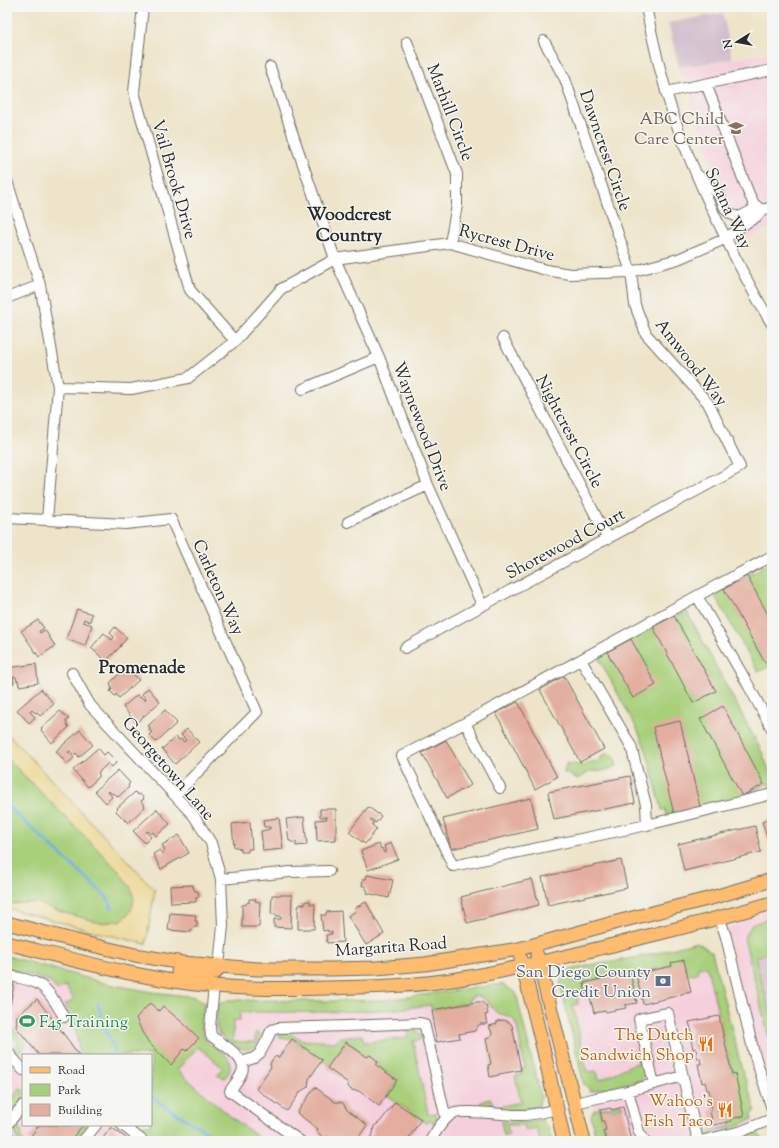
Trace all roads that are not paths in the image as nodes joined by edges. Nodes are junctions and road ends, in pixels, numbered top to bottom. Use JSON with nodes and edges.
{"nodes":[{"id":1,"x":144,"y":7,"type":"edge"},
{"id":2,"x":646,"y":7,"type":"edge"},
{"id":3,"x":544,"y":41,"type":"dead end"},
{"id":4,"x":408,"y":42,"type":"dead end"},
{"id":5,"x":270,"y":67,"type":"dead end"},
{"id":6,"x":772,"y":70,"type":"edge"},
{"id":7,"x":706,"y":84,"type":"junction"},
{"id":8,"x":666,"y":92,"type":"junction"},
{"id":9,"x":696,"y":174,"type":"junction"},
{"id":10,"x":7,"y":181,"type":"edge"},
{"id":11,"x":772,"y":207,"type":"edge"},
{"id":12,"x":762,"y":210,"type":"junction"},
{"id":13,"x":725,"y":239,"type":"junction"},
{"id":14,"x":450,"y":243,"type":"junction"},
{"id":15,"x":335,"y":259,"type":"junction"},
{"id":16,"x":631,"y":272,"type":"junction"},
{"id":17,"x":40,"y":286,"type":"junction"},
{"id":18,"x":7,"y":298,"type":"edge"},
{"id":19,"x":772,"y":324,"type":"edge"},
{"id":20,"x":503,"y":338,"type":"dead end"},
{"id":21,"x":235,"y":341,"type":"junction"},
{"id":22,"x":378,"y":357,"type":"junction"},
{"id":23,"x":58,"y":387,"type":"junction"},
{"id":24,"x":303,"y":389,"type":"dead end"},
{"id":25,"x":740,"y":467,"type":"joint"},
{"id":26,"x":428,"y":485,"type":"junction"},
{"id":27,"x":7,"y":518,"type":"edge"},
{"id":28,"x":47,"y":520,"type":"junction"},
{"id":29,"x":348,"y":522,"type":"dead end"},
{"id":30,"x":608,"y":539,"type":"junction"},
{"id":31,"x":772,"y":556,"type":"edge"},
{"id":32,"x":697,"y":596,"type":"junction"},
{"id":33,"x":482,"y":605,"type":"junction"},
{"id":34,"x":405,"y":648,"type":"dead end"},
{"id":35,"x":581,"y":660,"type":"junction"},
{"id":36,"x":72,"y":673,"type":"dead end"},
{"id":37,"x":465,"y":723,"type":"junction"},
{"id":38,"x":772,"y":729,"type":"edge"},
{"id":39,"x":500,"y":788,"type":"dead end"},
{"id":40,"x":772,"y":794,"type":"edge"},
{"id":41,"x":175,"y":795,"type":"junction"},
{"id":42,"x":647,"y":825,"type":"junction"},
{"id":43,"x":329,"y":871,"type":"dead end"},
{"id":44,"x":221,"y":879,"type":"junction"},
{"id":45,"x":772,"y":880,"type":"edge"},
{"id":46,"x":772,"y":903,"type":"edge"},
{"id":47,"x":720,"y":918,"type":"junction"},
{"id":48,"x":7,"y":923,"type":"edge"},
{"id":49,"x":7,"y":943,"type":"edge"},
{"id":50,"x":535,"y":945,"type":"junction"},
{"id":51,"x":519,"y":949,"type":"junction"},
{"id":52,"x":64,"y":958,"type":"junction"},
{"id":53,"x":539,"y":963,"type":"junction"},
{"id":54,"x":219,"y":965,"type":"junction"},
{"id":55,"x":523,"y":966,"type":"junction"},
{"id":56,"x":7,"y":975,"type":"edge"},
{"id":57,"x":214,"y":986,"type":"junction"},
{"id":58,"x":64,"y":1017,"type":"dead end"},
{"id":59,"x":7,"y":1051,"type":"edge"},
{"id":60,"x":242,"y":1062,"type":"junction"},
{"id":61,"x":22,"y":1069,"type":"edge"},
{"id":62,"x":683,"y":1076,"type":"junction"},
{"id":63,"x":654,"y":1084,"type":"junction"},
{"id":64,"x":628,"y":1091,"type":"junction"},
{"id":65,"x":770,"y":1094,"type":"edge"},
{"id":66,"x":574,"y":1103,"type":"junction"},
{"id":67,"x":22,"y":1105,"type":"edge"},
{"id":68,"x":557,"y":1109,"type":"junction"},
{"id":69,"x":772,"y":1109,"type":"edge"},
{"id":70,"x":772,"y":1118,"type":"edge"},
{"id":71,"x":446,"y":1119,"type":"junction"},
{"id":72,"x":7,"y":1125,"type":"edge"},
{"id":73,"x":95,"y":1126,"type":"edge"},
{"id":74,"x":123,"y":1126,"type":"edge"},
{"id":75,"x":7,"y":1136,"type":"edge"},
{"id":76,"x":13,"y":1141,"type":"edge"},
{"id":77,"x":83,"y":1141,"type":"edge"},
{"id":78,"x":143,"y":1141,"type":"edge"},
{"id":79,"x":300,"y":1141,"type":"edge"},
{"id":80,"x":430,"y":1141,"type":"edge"},
{"id":81,"x":564,"y":1141,"type":"edge"},
{"id":82,"x":584,"y":1141,"type":"edge"},
{"id":83,"x":646,"y":1141,"type":"edge"},
{"id":84,"x":699,"y":1141,"type":"edge"}],
"edges":[{"from":1,"to":21,"type":"street","name":"Vail Brook Drive"},
{"from":2,"to":8,"type":"street","name":"Solana Way"},
{"from":3,"to":16,"type":"street","name":"Dawncrest Circle"},
{"from":4,"to":14,"type":"street","name":"Marhill Circle"},
{"from":5,"to":15,"type":"street","name":"Waynewood Drive"},
{"from":6,"to":7,"type":"street"},
{"from":7,"to":8,"type":"street"},
{"from":7,"to":12,"type":"street"},
{"from":8,"to":9,"type":"street","name":"Solana Way"},
{"from":9,"to":12,"type":"street"},
{"from":9,"to":13,"type":"street","name":"Solana Way"},
{"from":10,"to":17,"type":"street"},
{"from":11,"to":12,"type":"street"},
{"from":12,"to":13,"type":"street","name":"Rycrest Drive"},
{"from":13,"to":16,"type":"street","name":"Rycrest Drive"},
{"from":13,"to":19,"type":"street","name":"Solana Way"},
{"from":14,"to":15,"type":"street","name":"Rycrest Drive"},
{"from":14,"to":16,"type":"street","name":"Rycrest Drive"},
{"from":15,"to":21,"type":"street","name":"Rycrest Drive"},
{"from":15,"to":22,"type":"street","name":"Waynewood Drive"},
{"from":16,"to":25,"type":"street","name":"Amwood Way"},
{"from":17,"to":18,"type":"street"},
{"from":17,"to":23,"type":"street"},
{"from":20,"to":30,"type":"street","name":"Nightcrest Circle"},
{"from":21,"to":23,"type":"street","name":"Rycrest Drive"},
{"from":22,"to":24,"type":"street"},
{"from":22,"to":26,"type":"street","name":"Waynewood Drive"},
{"from":23,"to":28,"type":"street"},
{"from":25,"to":30,"type":"street","name":"Shorewood Court"},
{"from":26,"to":29,"type":"street"},
{"from":26,"to":33,"type":"street","name":"Waynewood Drive"},
{"from":27,"to":28,"type":"street","name":"Carleton Way"},
{"from":28,"to":41,"type":"street","name":"Carleton Way"},
{"from":30,"to":33,"type":"street","name":"Shorewood Court"},
{"from":31,"to":32,"type":"street"},
{"from":32,"to":35,"type":"street"},
{"from":32,"to":38,"type":"street"},
{"from":33,"to":34,"type":"street","name":"Shorewood Court"},
{"from":35,"to":37,"type":"street"},
{"from":35,"to":42,"type":"street"},
{"from":36,"to":41,"type":"street","name":"Georgetown Lane"},
{"from":37,"to":39,"type":"street"},
{"from":37,"to":42,"type":"street"},
{"from":40,"to":42,"type":"street"},
{"from":41,"to":44,"type":"street","name":"Georgetown Lane"},
{"from":43,"to":44,"type":"street"},
{"from":44,"to":54,"type":"street","name":"Georgetown Lane"},
{"from":45,"to":50,"type":"main road","name":"Margarita Road"},
{"from":46,"to":47,"type":"main road"},
{"from":47,"to":53,"type":"main road"},
{"from":47,"to":65,"type":"street"},
{"from":48,"to":54,"type":"main road","name":"Margarita Road"},
{"from":49,"to":52,"type":"main road"},
{"from":50,"to":51,"type":"main road","name":"Margarita Road"},
{"from":50,"to":53,"type":"main road"},
{"from":51,"to":54,"type":"main road","name":"Margarita Road"},
{"from":51,"to":55,"type":"main road"},
{"from":52,"to":54,"type":"main road"},
{"from":52,"to":57,"type":"main road"},
{"from":53,"to":55,"type":"main road"},
{"from":53,"to":66,"type":"main road"},
{"from":55,"to":57,"type":"main road"},
{"from":55,"to":68,"type":"main road"},
{"from":56,"to":58,"type":"street"},
{"from":57,"to":60,"type":"street"},
{"from":59,"to":61,"type":"street"},
{"from":60,"to":71,"type":"street"},
{"from":60,"to":79,"type":"street"},
{"from":62,"to":63,"type":"street"},
{"from":62,"to":63,"type":"street"},
{"from":62,"to":84,"type":"street"},
{"from":63,"to":64,"type":"street"},
{"from":64,"to":66,"type":"street"},
{"from":64,"to":83,"type":"street"},
{"from":65,"to":69,"type":"street"},
{"from":66,"to":82,"type":"main road"},
{"from":67,"to":72,"type":"street"},
{"from":68,"to":71,"type":"street"},
{"from":68,"to":81,"type":"main road"},
{"from":70,"to":84,"type":"street"},
{"from":71,"to":80,"type":"street"},
{"from":73,"to":77,"type":"street"},
{"from":74,"to":78,"type":"street"},
{"from":75,"to":76,"type":"street"}]}
